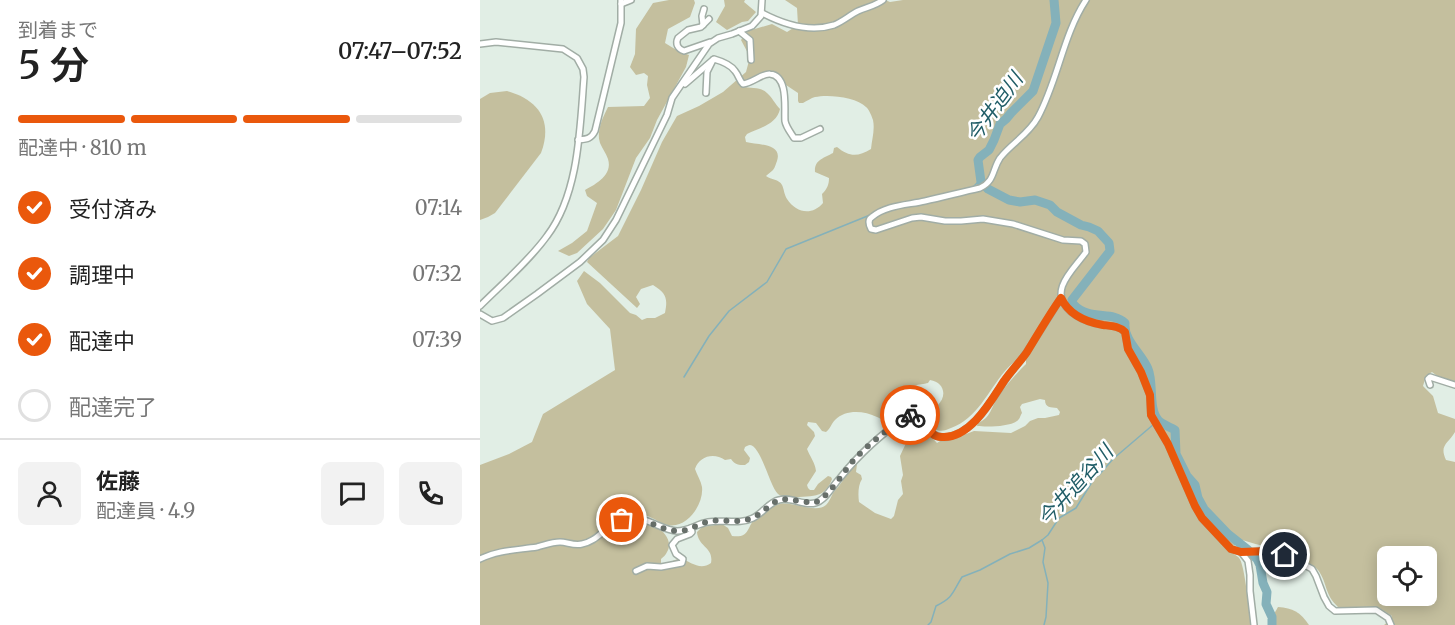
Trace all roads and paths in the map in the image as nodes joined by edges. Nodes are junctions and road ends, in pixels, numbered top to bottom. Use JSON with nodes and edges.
{"nodes":[{"id":1,"x":631,"y":0,"type":"edge"},
{"id":2,"x":762,"y":0,"type":"edge"},
{"id":3,"x":884,"y":0,"type":"edge"},
{"id":4,"x":1086,"y":0,"type":"edge"},
{"id":5,"x":621,"y":2,"type":"edge"},
{"id":6,"x":704,"y":9,"type":"dead end"},
{"id":7,"x":762,"y":13,"type":"junction"},
{"id":8,"x":709,"y":19,"type":"dead end"},
{"id":9,"x":703,"y":25,"type":"junction"},
{"id":10,"x":739,"y":32,"type":"junction"},
{"id":11,"x":712,"y":42,"type":"junction"},
{"id":12,"x":480,"y":44,"type":"edge"},
{"id":13,"x":714,"y":59,"type":"junction"},
{"id":14,"x":751,"y":60,"type":"dead end"},
{"id":15,"x":678,"y":88,"type":"junction"},
{"id":16,"x":706,"y":93,"type":"dead end"},
{"id":17,"x":820,"y":129,"type":"dead end"},
{"id":18,"x":578,"y":140,"type":"junction"},
{"id":19,"x":1061,"y":298,"type":"junction"},
{"id":20,"x":480,"y":306,"type":"edge"},
{"id":21,"x":480,"y":314,"type":"edge"},
{"id":22,"x":1430,"y":385,"type":"dead end"},
{"id":23,"x":1455,"y":385,"type":"edge"},
{"id":24,"x":691,"y":528,"type":"junction"},
{"id":25,"x":1241,"y":552,"type":"junction"},
{"id":26,"x":480,"y":559,"type":"edge"},
{"id":27,"x":636,"y":571,"type":"dead end"},
{"id":28,"x":1254,"y":625,"type":"edge"},
{"id":29,"x":1391,"y":625,"type":"edge"}],
"edges":[{"from":1,"to":5,"type":"street"},
{"from":2,"to":7,"type":"street"},
{"from":3,"to":7,"type":"street"},
{"from":4,"to":19,"type":"street"},
{"from":5,"to":18,"type":"street"},
{"from":6,"to":9,"type":"street"},
{"from":7,"to":10,"type":"street"},
{"from":8,"to":9,"type":"street"},
{"from":9,"to":11,"type":"street"},
{"from":10,"to":11,"type":"street"},
{"from":10,"to":14,"type":"street"},
{"from":11,"to":15,"type":"street"},
{"from":12,"to":18,"type":"street"},
{"from":13,"to":15,"type":"street"},
{"from":13,"to":16,"type":"street"},
{"from":13,"to":17,"type":"street"},
{"from":15,"to":21,"type":"street"},
{"from":18,"to":20,"type":"street"},
{"from":19,"to":24,"type":"street"},
{"from":19,"to":25,"type":"street"},
{"from":22,"to":23,"type":"street"},
{"from":24,"to":26,"type":"street"},
{"from":24,"to":27,"type":"street"},
{"from":25,"to":28,"type":"street"},
{"from":25,"to":29,"type":"street"}]}
